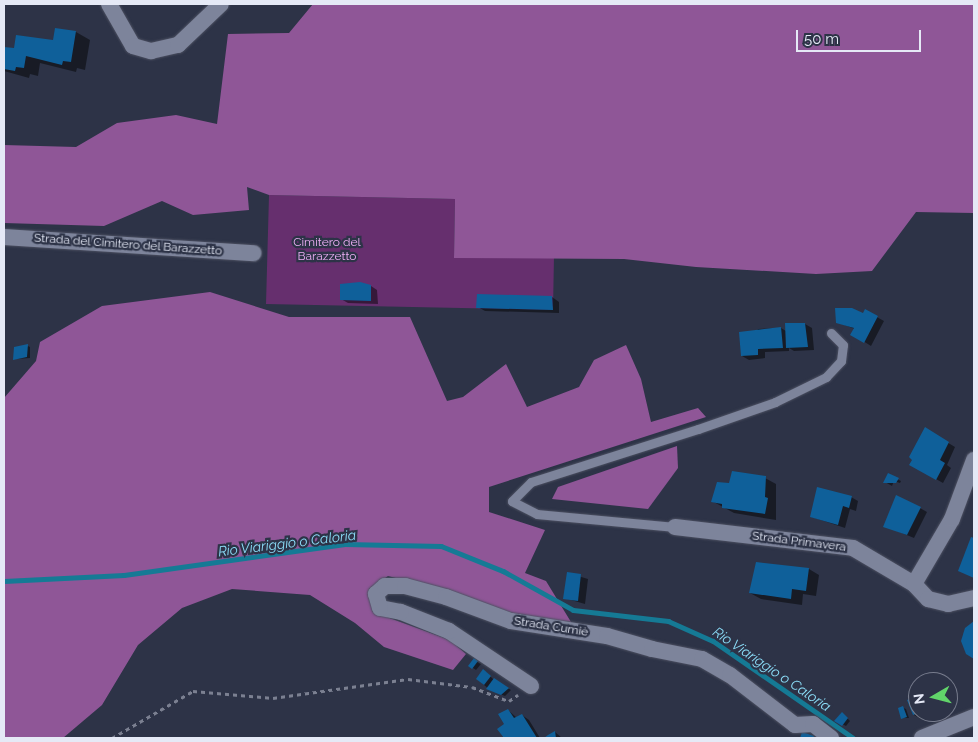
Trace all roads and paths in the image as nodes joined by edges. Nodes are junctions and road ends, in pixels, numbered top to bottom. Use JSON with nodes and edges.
{"nodes":[{"id":1,"x":109,"y":4,"type":"edge"},
{"id":2,"x":221,"y":4,"type":"edge"},
{"id":3,"x":4,"y":237,"type":"edge"},
{"id":4,"x":253,"y":253,"type":"dead end"},
{"id":5,"x":831,"y":333,"type":"dead end"},
{"id":6,"x":974,"y":460,"type":"edge"},
{"id":7,"x":676,"y":527,"type":"joint"},
{"id":8,"x":914,"y":584,"type":"junction"},
{"id":9,"x":974,"y":598,"type":"edge"},
{"id":10,"x":531,"y":686,"type":"joint"},
{"id":11,"x":974,"y":717,"type":"edge"},
{"id":12,"x":112,"y":738,"type":"edge"},
{"id":13,"x":831,"y":738,"type":"edge"},
{"id":14,"x":922,"y":738,"type":"edge"}],
"edges":[{"from":1,"to":2,"type":"street"},
{"from":3,"to":4,"type":"street","name":"Strada del Cimitero del Barazzetto"},
{"from":5,"to":7,"type":"lane"},
{"from":6,"to":8,"type":"street"},
{"from":7,"to":8,"type":"street","name":"Strada Primavera"},
{"from":8,"to":9,"type":"street","name":"Strada Primavera"},
{"from":10,"to":12,"type":"path"},
{"from":10,"to":13,"type":"street","name":"Strada Cumiè"},
{"from":11,"to":14,"type":"street"}]}
